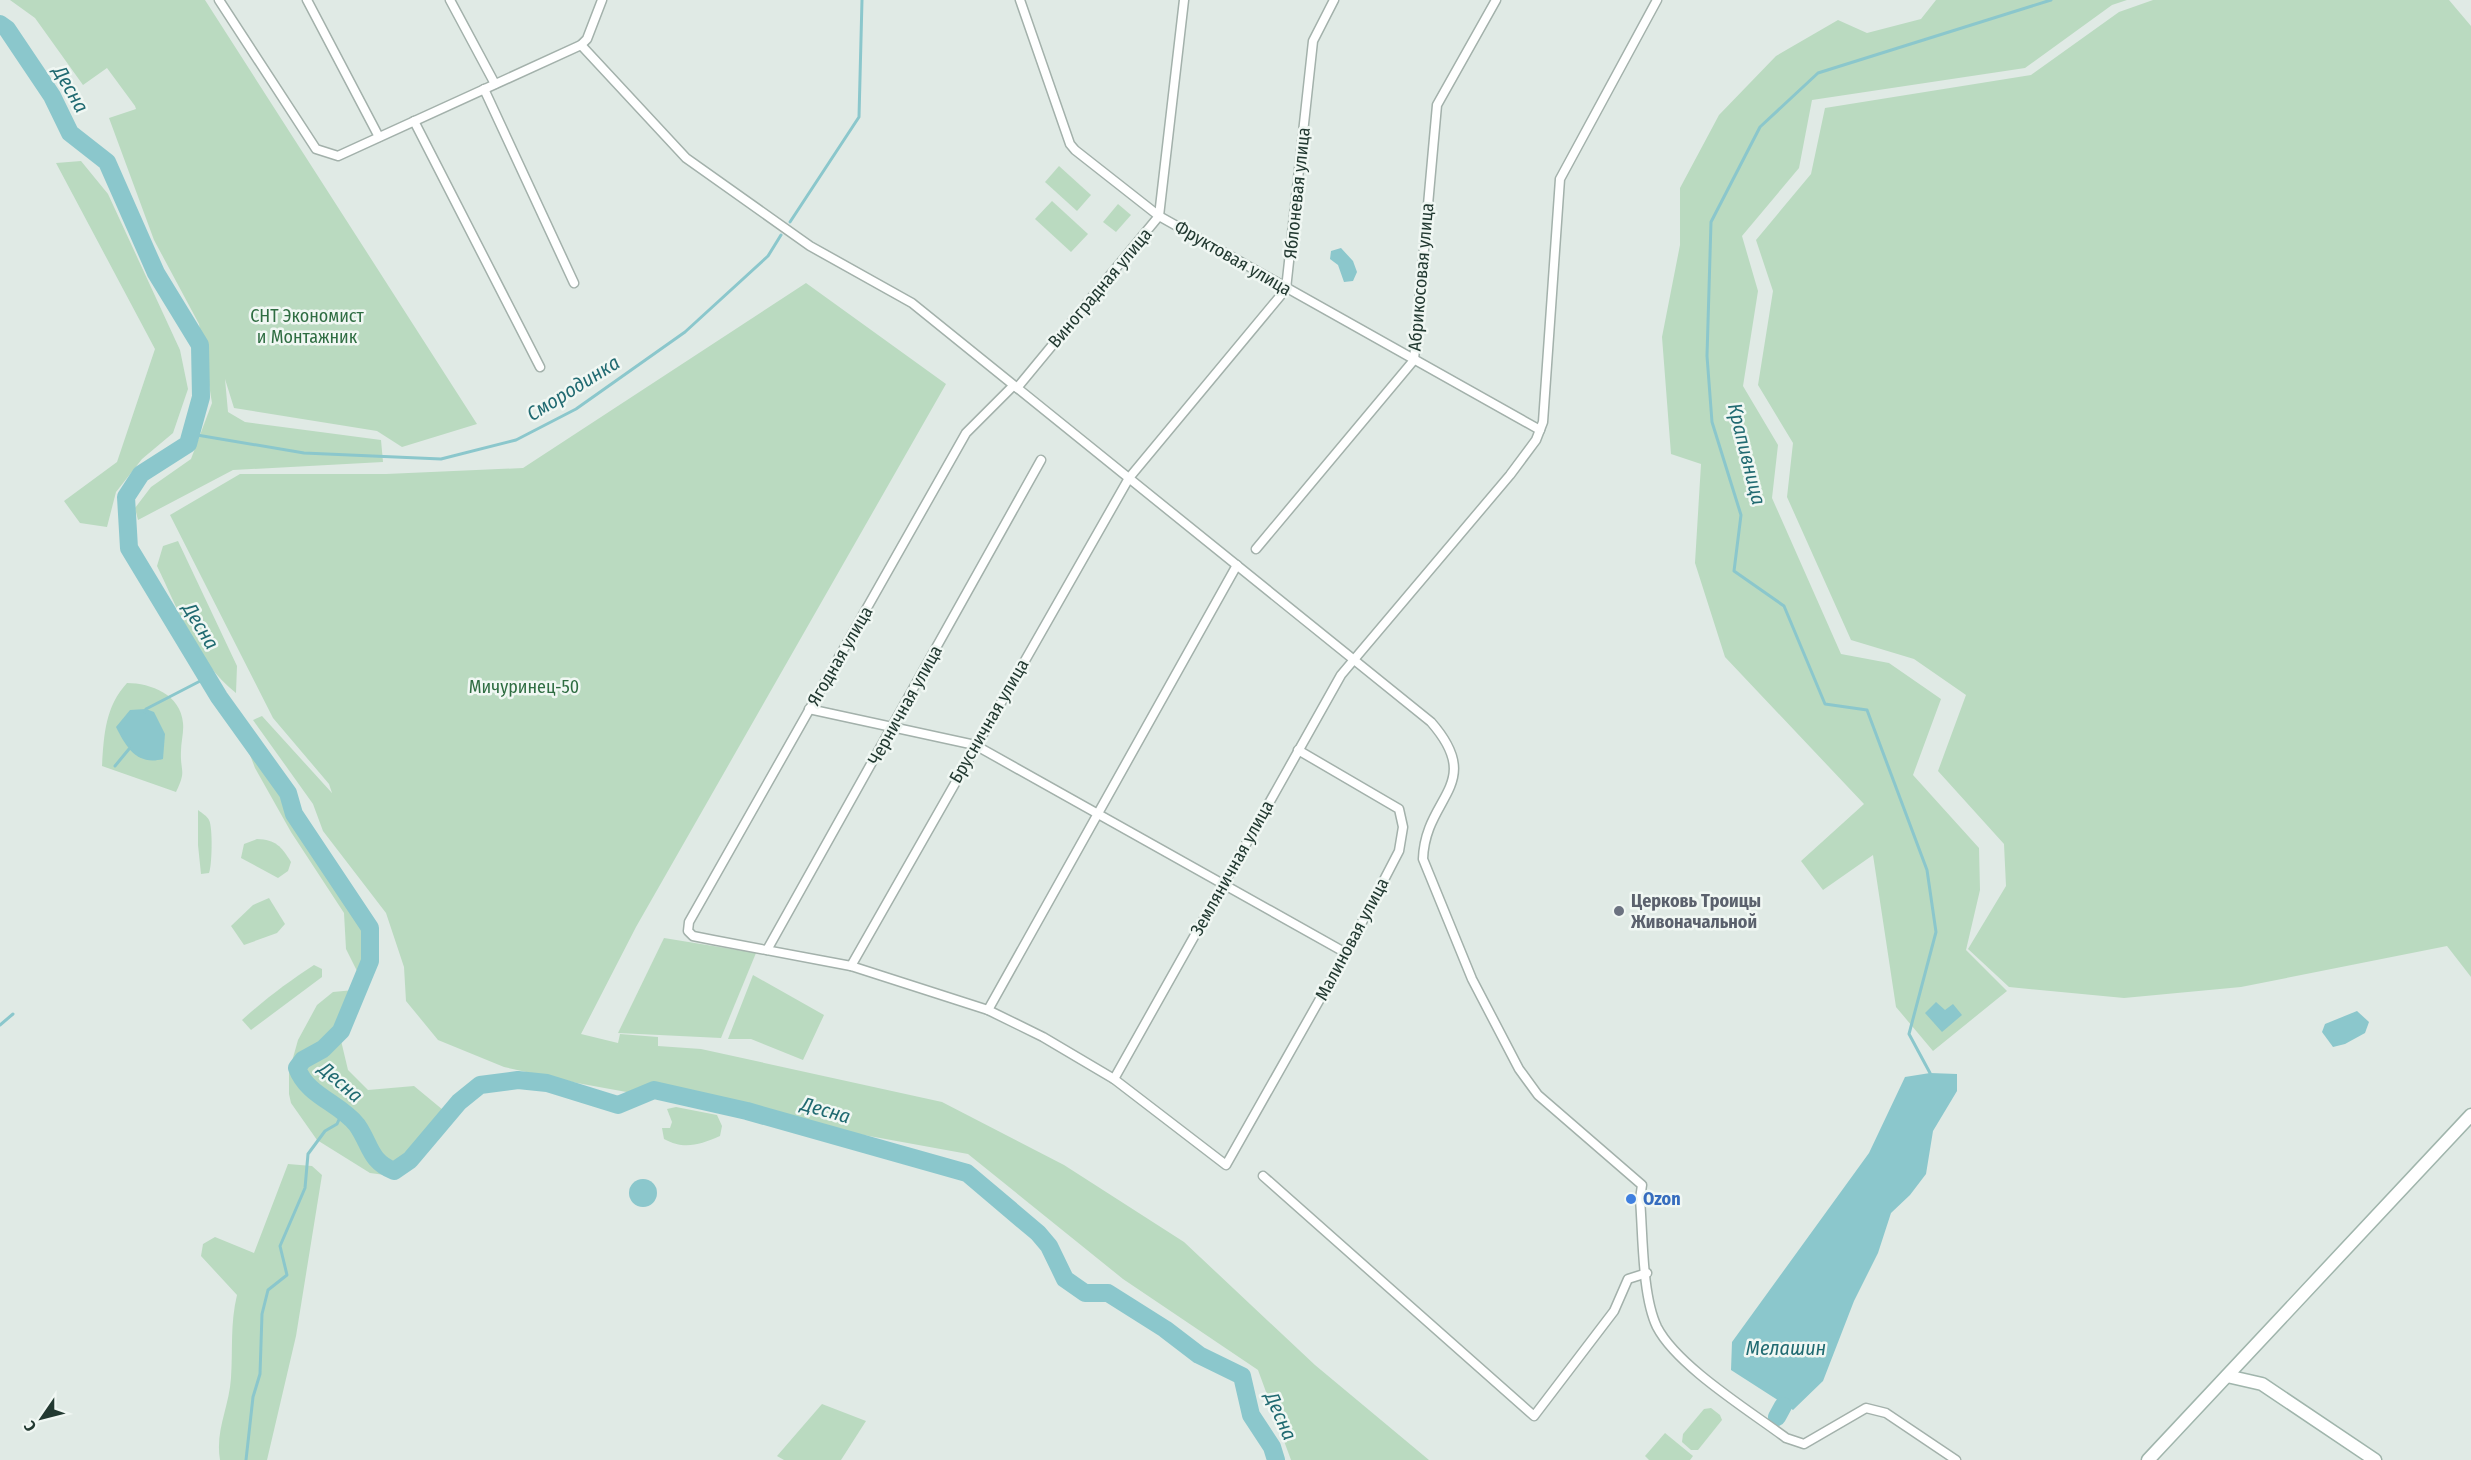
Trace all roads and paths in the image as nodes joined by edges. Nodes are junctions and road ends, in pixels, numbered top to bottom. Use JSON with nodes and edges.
{"nodes":[{"id":1,"x":219,"y":0,"type":"edge"},
{"id":2,"x":307,"y":0,"type":"edge"},
{"id":3,"x":450,"y":0,"type":"edge"},
{"id":4,"x":602,"y":0,"type":"edge"},
{"id":5,"x":1020,"y":0,"type":"edge"},
{"id":6,"x":1184,"y":0,"type":"edge"},
{"id":7,"x":1334,"y":0,"type":"edge"},
{"id":8,"x":1496,"y":0,"type":"edge"},
{"id":9,"x":1657,"y":0,"type":"edge"},
{"id":10,"x":581,"y":45,"type":"junction"},
{"id":11,"x":495,"y":84,"type":"junction"},
{"id":12,"x":484,"y":90,"type":"junction"},
{"id":13,"x":414,"y":121,"type":"junction"},
{"id":14,"x":379,"y":137,"type":"junction"},
{"id":15,"x":1159,"y":216,"type":"junction"},
{"id":16,"x":574,"y":282,"type":"dead end"},
{"id":17,"x":1286,"y":289,"type":"junction"},
{"id":18,"x":1414,"y":360,"type":"junction"},
{"id":19,"x":540,"y":368,"type":"dead end"},
{"id":20,"x":1015,"y":387,"type":"junction"},
{"id":21,"x":1540,"y":430,"type":"junction"},
{"id":22,"x":1041,"y":460,"type":"dead end"},
{"id":23,"x":1129,"y":478,"type":"junction"},
{"id":24,"x":1256,"y":549,"type":"dead end"},
{"id":25,"x":1237,"y":565,"type":"junction"},
{"id":26,"x":1354,"y":659,"type":"junction"},
{"id":27,"x":810,"y":709,"type":"junction"},
{"id":28,"x":893,"y":727,"type":"junction"},
{"id":29,"x":975,"y":745,"type":"junction"},
{"id":30,"x":1298,"y":750,"type":"junction"},
{"id":31,"x":1098,"y":814,"type":"junction"},
{"id":32,"x":1223,"y":884,"type":"junction"},
{"id":33,"x":767,"y":950,"type":"junction"},
{"id":34,"x":1346,"y":953,"type":"junction"},
{"id":35,"x":851,"y":966,"type":"junction"},
{"id":36,"x":988,"y":1010,"type":"junction"},
{"id":37,"x":1114,"y":1079,"type":"junction"},
{"id":38,"x":2471,"y":1115,"type":"edge"},
{"id":39,"x":1263,"y":1176,"type":"dead end"},
{"id":40,"x":1647,"y":1273,"type":"junction"},
{"id":41,"x":2227,"y":1376,"type":"junction"},
{"id":42,"x":1956,"y":1460,"type":"edge"},
{"id":43,"x":2148,"y":1460,"type":"edge"},
{"id":44,"x":2375,"y":1460,"type":"edge"}],
"edges":[{"from":1,"to":14,"type":"street"},
{"from":2,"to":14,"type":"street"},
{"from":3,"to":11,"type":"street"},
{"from":4,"to":10,"type":"street"},
{"from":5,"to":15,"type":"street","name":"Фруктовая улица"},
{"from":6,"to":15,"type":"street","name":"Виноградная улица"},
{"from":7,"to":17,"type":"street","name":"Яблоневая улица"},
{"from":8,"to":18,"type":"street","name":"Абрикосовая улица"},
{"from":9,"to":21,"type":"street"},
{"from":10,"to":11,"type":"street"},
{"from":10,"to":20,"type":"street"},
{"from":11,"to":12,"type":"street"},
{"from":12,"to":13,"type":"street"},
{"from":12,"to":16,"type":"street"},
{"from":13,"to":14,"type":"street"},
{"from":13,"to":19,"type":"street"},
{"from":15,"to":17,"type":"street","name":"Фруктовая улица"},
{"from":15,"to":20,"type":"street","name":"Виноградная улица"},
{"from":17,"to":18,"type":"street","name":"Фруктовая улица"},
{"from":17,"to":23,"type":"street"},
{"from":18,"to":21,"type":"street","name":"Фруктовая улица"},
{"from":18,"to":24,"type":"street","name":"Абрикосовая улица"},
{"from":20,"to":23,"type":"street"},
{"from":20,"to":27,"type":"street","name":"Ягодная улица"},
{"from":21,"to":26,"type":"street"},
{"from":22,"to":28,"type":"street","name":"Черничная улица"},
{"from":23,"to":25,"type":"street"},
{"from":23,"to":29,"type":"street","name":"Брусничная улица"},
{"from":25,"to":26,"type":"street"},
{"from":25,"to":31,"type":"street"},
{"from":26,"to":30,"type":"street","name":"Земляничная улица"},
{"from":26,"to":40,"type":"street"},
{"from":27,"to":28,"type":"street"},
{"from":27,"to":33,"type":"street","name":"Ягодная улица"},
{"from":28,"to":29,"type":"street"},
{"from":28,"to":33,"type":"street","name":"Черничная улица"},
{"from":29,"to":31,"type":"street"},
{"from":29,"to":35,"type":"street","name":"Брусничная улица"},
{"from":30,"to":32,"type":"street","name":"Земляничная улица"},
{"from":30,"to":34,"type":"street","name":"Малиновая улица"},
{"from":31,"to":32,"type":"street"},
{"from":31,"to":36,"type":"street"},
{"from":32,"to":34,"type":"street"},
{"from":32,"to":37,"type":"street","name":"Земляничная улица"},
{"from":33,"to":35,"type":"street"},
{"from":34,"to":37,"type":"street","name":"Малиновая улица"},
{"from":35,"to":36,"type":"street"},
{"from":36,"to":37,"type":"street"},
{"from":38,"to":41,"type":"street"},
{"from":39,"to":40,"type":"street"},
{"from":40,"to":42,"type":"street"},
{"from":41,"to":43,"type":"street"},
{"from":41,"to":44,"type":"street"}]}
